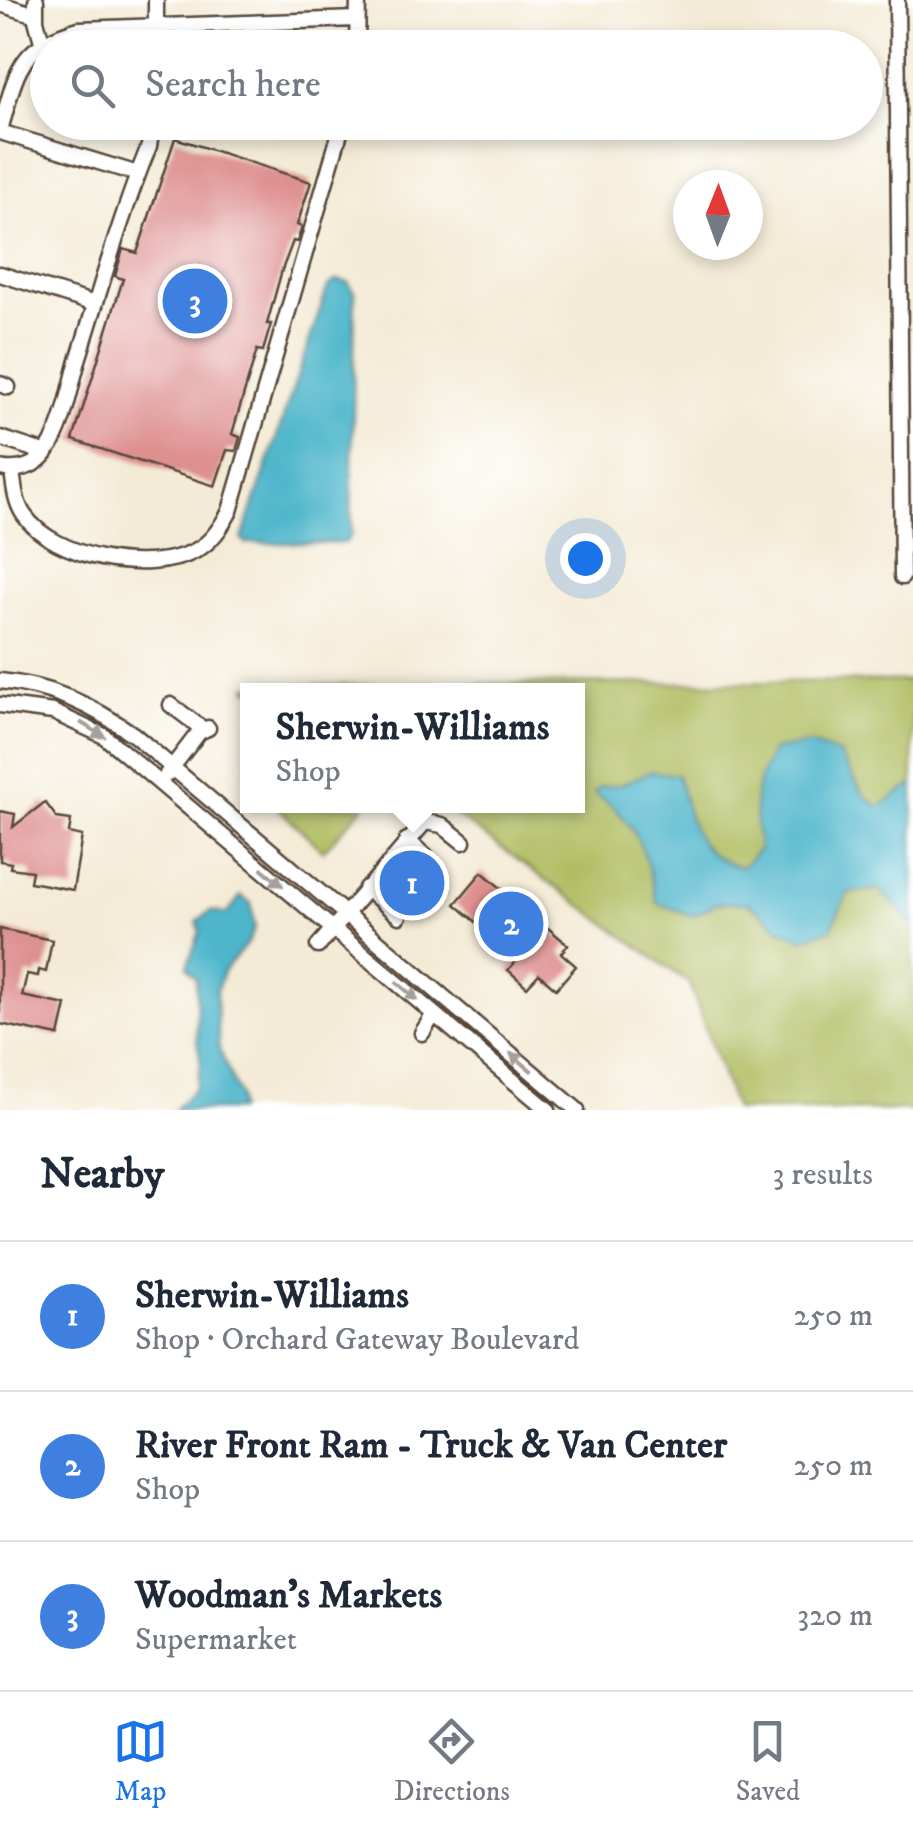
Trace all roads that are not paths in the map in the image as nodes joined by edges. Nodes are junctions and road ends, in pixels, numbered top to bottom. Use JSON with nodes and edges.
{"nodes":[{"id":1,"x":156,"y":0,"type":"edge"},
{"id":2,"x":358,"y":0,"type":"edge"},
{"id":3,"x":897,"y":0,"type":"edge"},
{"id":4,"x":0,"y":4,"type":"edge"},
{"id":5,"x":36,"y":7,"type":"edge"},
{"id":6,"x":357,"y":19,"type":"junction"},
{"id":7,"x":156,"y":26,"type":"junction"},
{"id":8,"x":75,"y":30,"type":"edge"},
{"id":9,"x":156,"y":30,"type":"edge"},
{"id":10,"x":357,"y":30,"type":"edge"},
{"id":11,"x":30,"y":56,"type":"edge"},
{"id":12,"x":5,"y":96,"type":"edge"},
{"id":13,"x":0,"y":131,"type":"edge"},
{"id":14,"x":150,"y":140,"type":"edge"},
{"id":15,"x":338,"y":140,"type":"edge"},
{"id":16,"x":138,"y":174,"type":"junction"},
{"id":17,"x":0,"y":274,"type":"edge"},
{"id":18,"x":96,"y":304,"type":"junction"},
{"id":19,"x":0,"y":438,"type":"edge"},
{"id":20,"x":46,"y":453,"type":"junction"},
{"id":21,"x":6,"y":469,"type":"edge"},
{"id":22,"x":902,"y":577,"type":"dead end"},
{"id":23,"x":0,"y":681,"type":"edge"},
{"id":24,"x":0,"y":705,"type":"edge"},
{"id":25,"x":171,"y":705,"type":"dead end"},
{"id":26,"x":172,"y":767,"type":"junction"},
{"id":27,"x":160,"y":782,"type":"junction"},
{"id":28,"x":407,"y":840,"type":"junction"},
{"id":29,"x":463,"y":842,"type":"dead end"},
{"id":30,"x":434,"y":863,"type":"dead end"},
{"id":31,"x":366,"y":888,"type":"junction"},
{"id":32,"x":345,"y":914,"type":"junction"},
{"id":33,"x":400,"y":916,"type":"dead end"},
{"id":34,"x":333,"y":928,"type":"junction"},
{"id":35,"x":318,"y":946,"type":"dead end"},
{"id":36,"x":434,"y":1014,"type":"junction"},
{"id":37,"x":422,"y":1033,"type":"dead end"},
{"id":38,"x":548,"y":1110,"type":"edge"},
{"id":39,"x":578,"y":1110,"type":"edge"}],
"edges":[{"from":1,"to":7,"type":"street"},
{"from":2,"to":6,"type":"street"},
{"from":3,"to":22,"type":"street"},
{"from":4,"to":5,"type":"street"},
{"from":6,"to":7,"type":"street"},
{"from":6,"to":10,"type":"street"},
{"from":7,"to":8,"type":"street"},
{"from":7,"to":9,"type":"street"},
{"from":11,"to":12,"type":"street"},
{"from":12,"to":13,"type":"street"},
{"from":13,"to":16,"type":"street"},
{"from":14,"to":16,"type":"street"},
{"from":15,"to":21,"type":"street"},
{"from":16,"to":18,"type":"street"},
{"from":17,"to":18,"type":"street"},
{"from":18,"to":20,"type":"street"},
{"from":19,"to":20,"type":"street"},
{"from":20,"to":21,"type":"street"},
{"from":23,"to":26,"type":"street"},
{"from":24,"to":27,"type":"street","one_way":true},
{"from":25,"to":26,"type":"street"},
{"from":26,"to":27,"type":"street"},
{"from":26,"to":32,"type":"street"},
{"from":27,"to":34,"type":"street","one_way":true},
{"from":28,"to":29,"type":"street"},
{"from":28,"to":30,"type":"street"},
{"from":28,"to":31,"type":"street"},
{"from":31,"to":32,"type":"street"},
{"from":31,"to":33,"type":"street"},
{"from":32,"to":34,"type":"street"},
{"from":39,"to":32,"type":"street","one_way":true},
{"from":34,"to":35,"type":"street"},
{"from":34,"to":36,"type":"street","one_way":true},
{"from":36,"to":37,"type":"street"},
{"from":36,"to":38,"type":"street"}]}
